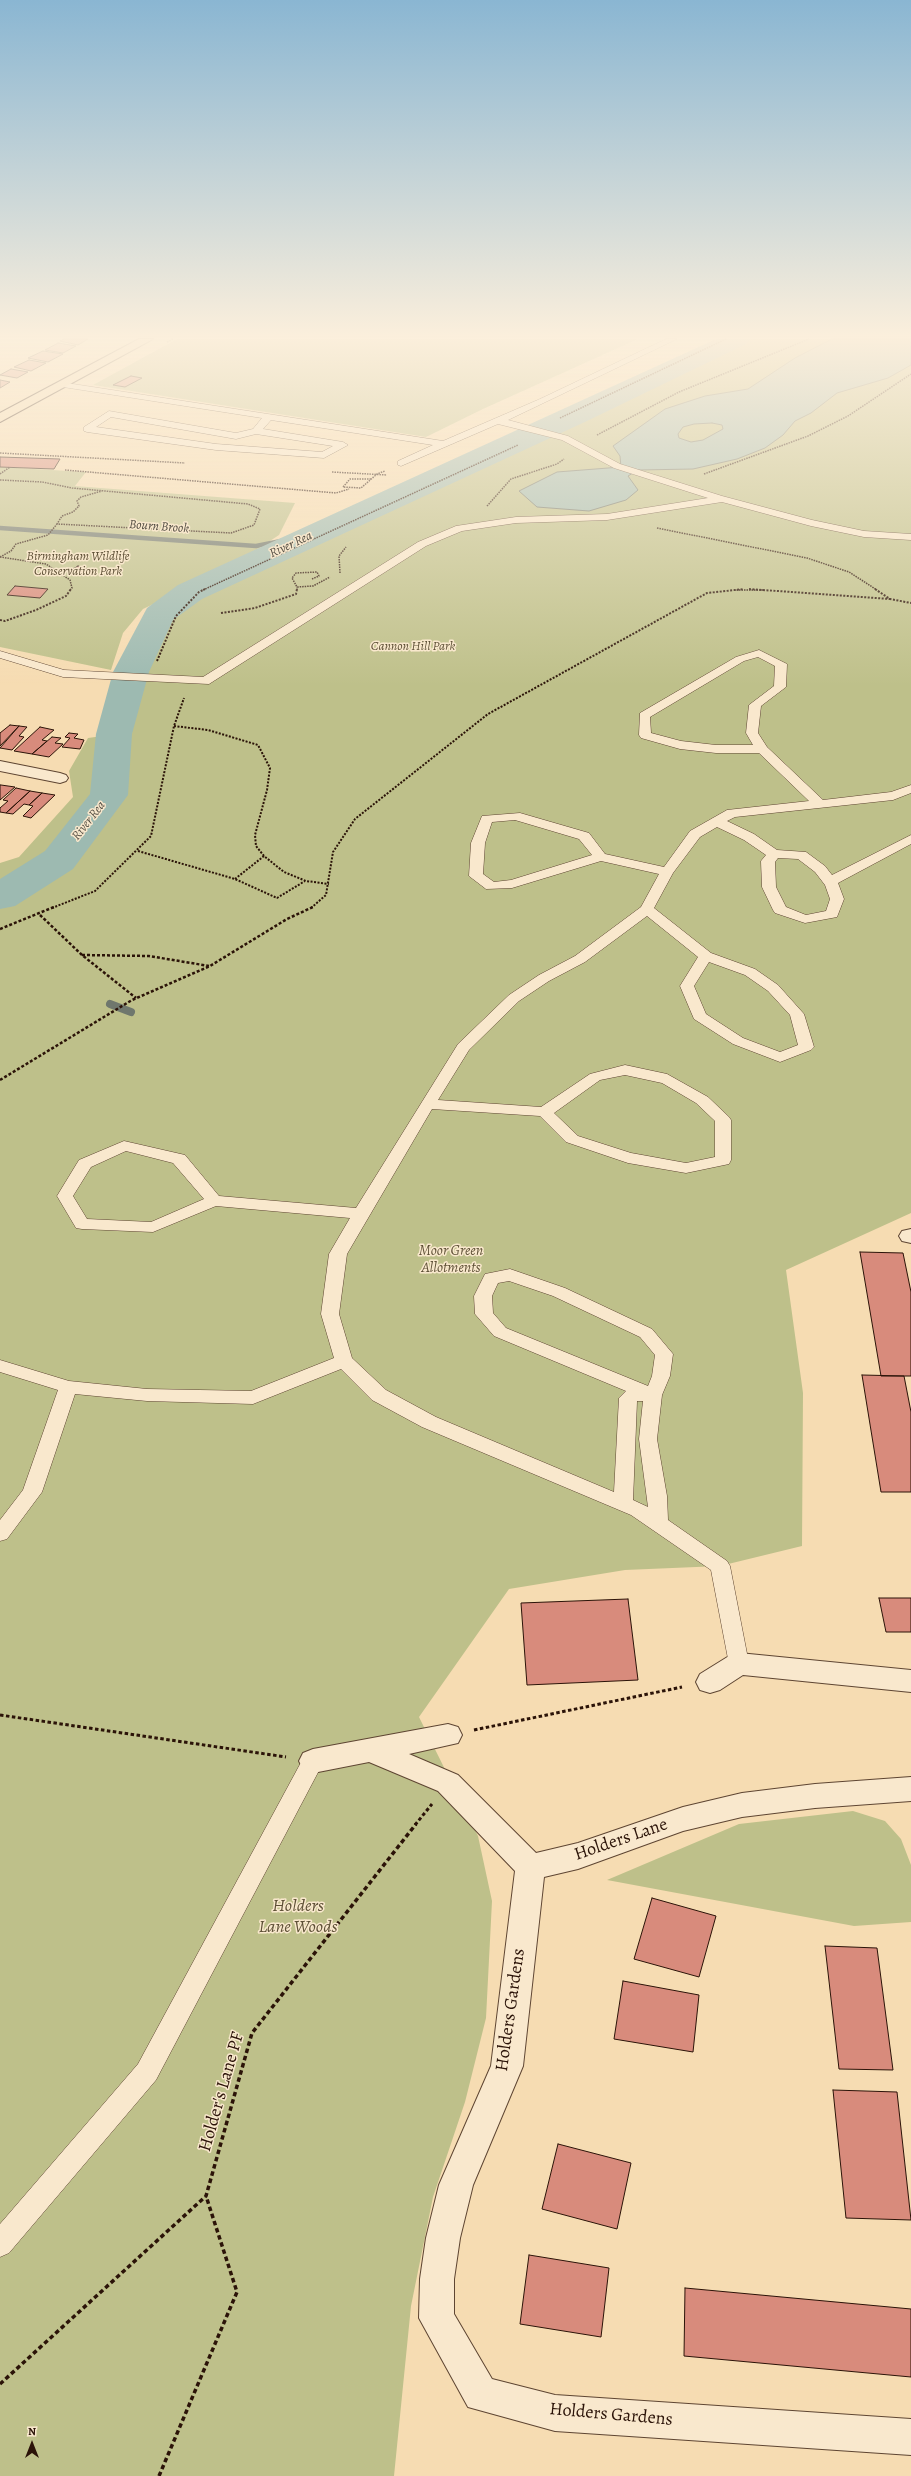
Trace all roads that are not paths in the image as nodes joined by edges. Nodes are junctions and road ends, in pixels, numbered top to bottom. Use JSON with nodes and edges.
{"nodes":[{"id":1,"x":419,"y":455,"type":"edge"},
{"id":2,"x":595,"y":455,"type":"edge"},
{"id":3,"x":401,"y":463,"type":"dead end"},
{"id":4,"x":722,"y":499,"type":"junction"},
{"id":5,"x":911,"y":537,"type":"edge"},
{"id":6,"x":0,"y":654,"type":"edge"},
{"id":7,"x":762,"y":749,"type":"junction"},
{"id":8,"x":0,"y":766,"type":"edge"},
{"id":9,"x":60,"y":778,"type":"dead end"},
{"id":10,"x":911,"y":789,"type":"edge"},
{"id":11,"x":821,"y":805,"type":"junction"},
{"id":12,"x":716,"y":821,"type":"junction"},
{"id":13,"x":911,"y":839,"type":"edge"},
{"id":14,"x":774,"y":854,"type":"junction"},
{"id":15,"x":600,"y":857,"type":"junction"},
{"id":16,"x":667,"y":872,"type":"junction"},
{"id":17,"x":831,"y":881,"type":"junction"},
{"id":18,"x":647,"y":909,"type":"junction"},
{"id":19,"x":706,"y":956,"type":"junction"},
{"id":20,"x":427,"y":1104,"type":"junction"},
{"id":21,"x":544,"y":1112,"type":"junction"},
{"id":22,"x":214,"y":1201,"type":"junction"},
{"id":23,"x":360,"y":1214,"type":"junction"},
{"id":24,"x":344,"y":1361,"type":"junction"},
{"id":25,"x":0,"y":1366,"type":"edge"},
{"id":26,"x":68,"y":1387,"type":"junction"},
{"id":27,"x":653,"y":1395,"type":"junction"},
{"id":28,"x":623,"y":1503,"type":"junction"},
{"id":29,"x":658,"y":1524,"type":"junction"},
{"id":30,"x":0,"y":1534,"type":"edge"},
{"id":31,"x":739,"y":1664,"type":"junction"},
{"id":32,"x":911,"y":1681,"type":"edge"},
{"id":33,"x":710,"y":1682,"type":"road end"},
{"id":34,"x":448,"y":1735,"type":"road end"},
{"id":35,"x":371,"y":1750,"type":"junction"},
{"id":36,"x":312,"y":1761,"type":"joint"},
{"id":37,"x":909,"y":1794,"type":"edge"},
{"id":38,"x":530,"y":1867,"type":"junction"},
{"id":39,"x":0,"y":2244,"type":"edge"},
{"id":40,"x":911,"y":2437,"type":"edge"}],
"edges":[{"from":1,"to":3,"type":"lane"},
{"from":2,"to":4,"type":"lane"},
{"from":4,"to":5,"type":"lane"},
{"from":4,"to":6,"type":"lane"},
{"from":7,"to":7,"type":"lane"},
{"from":7,"to":11,"type":"lane"},
{"from":8,"to":9,"type":"street"},
{"from":10,"to":11,"type":"lane"},
{"from":11,"to":12,"type":"lane"},
{"from":12,"to":14,"type":"lane"},
{"from":12,"to":16,"type":"lane"},
{"from":13,"to":17,"type":"lane"},
{"from":14,"to":17,"type":"lane"},
{"from":14,"to":17,"type":"lane"},
{"from":15,"to":15,"type":"lane"},
{"from":15,"to":16,"type":"lane"},
{"from":16,"to":18,"type":"lane"},
{"from":18,"to":19,"type":"lane"},
{"from":18,"to":20,"type":"lane"},
{"from":19,"to":19,"type":"lane"},
{"from":20,"to":21,"type":"lane"},
{"from":20,"to":23,"type":"lane"},
{"from":21,"to":21,"type":"lane"},
{"from":22,"to":22,"type":"lane"},
{"from":22,"to":23,"type":"lane"},
{"from":23,"to":24,"type":"lane"},
{"from":24,"to":26,"type":"lane"},
{"from":24,"to":28,"type":"lane"},
{"from":25,"to":26,"type":"lane"},
{"from":26,"to":30,"type":"lane"},
{"from":27,"to":27,"type":"lane"},
{"from":27,"to":28,"type":"lane"},
{"from":27,"to":29,"type":"lane"},
{"from":28,"to":29,"type":"lane"},
{"from":29,"to":31,"type":"lane"},
{"from":31,"to":32,"type":"street"},
{"from":31,"to":33,"type":"street"},
{"from":34,"to":35,"type":"street"},
{"from":35,"to":36,"type":"street"},
{"from":35,"to":38,"type":"street"},
{"from":36,"to":39,"type":"lane"},
{"from":37,"to":38,"type":"street","name":"Holders Lane"},
{"from":38,"to":40,"type":"street","name":"Holders Gardens"}]}
